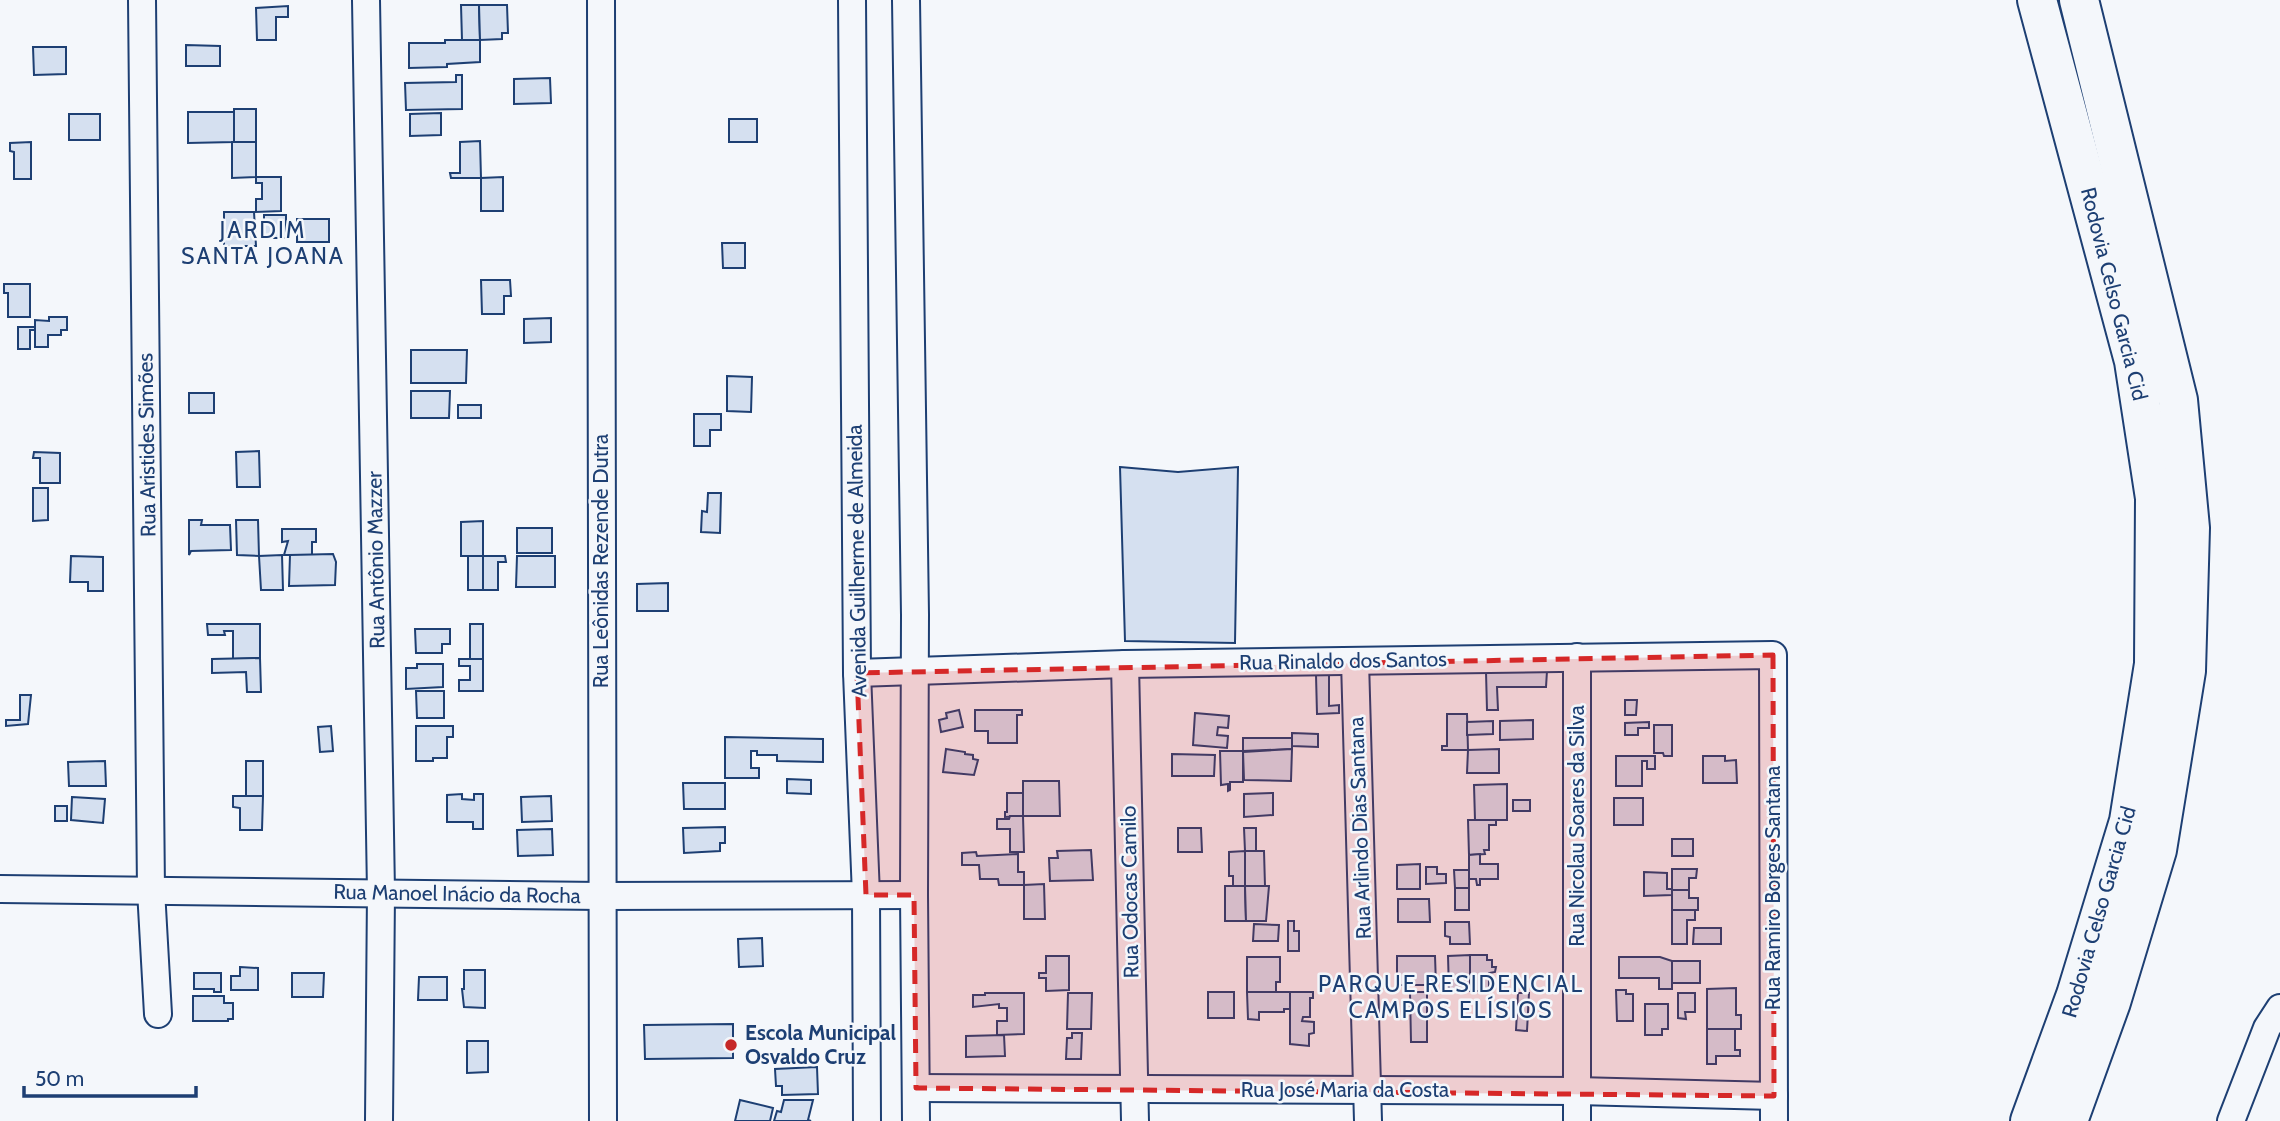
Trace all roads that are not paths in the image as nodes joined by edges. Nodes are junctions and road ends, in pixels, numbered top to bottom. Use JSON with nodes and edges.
{"nodes":[{"id":1,"x":142,"y":0,"type":"edge"},
{"id":2,"x":366,"y":0,"type":"edge"},
{"id":3,"x":601,"y":0,"type":"edge"},
{"id":4,"x":852,"y":0,"type":"edge"},
{"id":5,"x":906,"y":0,"type":"edge"},
{"id":6,"x":2037,"y":0,"type":"edge"},
{"id":7,"x":2079,"y":0,"type":"edge"},
{"id":8,"x":2094,"y":0,"type":"edge"},
{"id":9,"x":2105,"y":108,"type":"junction"},
{"id":10,"x":1773,"y":655,"type":"joint"},
{"id":11,"x":1577,"y":657,"type":"junction"},
{"id":12,"x":1355,"y":661,"type":"junction"},
{"id":13,"x":1125,"y":664,"type":"junction"},
{"id":14,"x":914,"y":671,"type":"junction"},
{"id":15,"x":857,"y":673,"type":"junction"},
{"id":16,"x":0,"y":888,"type":"edge"},
{"id":17,"x":151,"y":890,"type":"junction"},
{"id":18,"x":381,"y":892,"type":"junction"},
{"id":19,"x":866,"y":895,"type":"junction"},
{"id":20,"x":914,"y":895,"type":"junction"},
{"id":21,"x":602,"y":896,"type":"junction"},
{"id":22,"x":2280,"y":1008,"type":"edge"},
{"id":23,"x":158,"y":1014,"type":"dead end"},
{"id":24,"x":916,"y":1088,"type":"junction"},
{"id":25,"x":1135,"y":1089,"type":"junction"},
{"id":26,"x":1367,"y":1090,"type":"junction"},
{"id":27,"x":1577,"y":1091,"type":"junction"},
{"id":28,"x":1774,"y":1108,"type":"edge"},
{"id":29,"x":2241,"y":1119,"type":"edge"},
{"id":30,"x":379,"y":1121,"type":"edge"},
{"id":31,"x":603,"y":1121,"type":"edge"},
{"id":32,"x":867,"y":1121,"type":"edge"},
{"id":33,"x":916,"y":1121,"type":"edge"},
{"id":34,"x":1135,"y":1121,"type":"edge"},
{"id":35,"x":1368,"y":1121,"type":"edge"},
{"id":36,"x":1577,"y":1121,"type":"edge"},
{"id":37,"x":2030,"y":1121,"type":"edge"},
{"id":38,"x":2068,"y":1121,"type":"edge"}],
"edges":[{"from":1,"to":17,"type":"street","name":"Rua Aristides Simões"},
{"from":2,"to":18,"type":"street","name":"Rua Antônio Mazzer"},
{"from":3,"to":21,"type":"street","name":"Rua Leônidas Rezende Dutra"},
{"from":4,"to":15,"type":"street","name":"Avenida Guilherme de Almeida"},
{"from":5,"to":14,"type":"street"},
{"from":6,"to":37,"type":"highway","name":"Rodovia Celso Garcia Cid"},
{"from":7,"to":9,"type":"highway","name":"Rodovia Celso Garcia Cid"},
{"from":8,"to":9,"type":"highway"},
{"from":9,"to":38,"type":"highway","name":"Rodovia Celso Garcia Cid"},
{"from":10,"to":11,"type":"street","name":"Rua Rinaldo dos Santos"},
{"from":10,"to":28,"type":"street","name":"Rua Ramiro Borges Santana"},
{"from":11,"to":12,"type":"street","name":"Rua Rinaldo dos Santos"},
{"from":11,"to":27,"type":"street","name":"Rua Nicolau Soares da Silva"},
{"from":12,"to":13,"type":"street","name":"Rua Rinaldo dos Santos"},
{"from":12,"to":26,"type":"street","name":"Rua Arlindo Dias Santana"},
{"from":13,"to":14,"type":"street","name":"Rua Rinaldo dos Santos"},
{"from":13,"to":25,"type":"street","name":"Rua Odocas Camilo"},
{"from":14,"to":15,"type":"street","name":"Rua Rinaldo dos Santos"},
{"from":14,"to":20,"type":"street"},
{"from":15,"to":19,"type":"street","name":"Avenida Guilherme de Almeida"},
{"from":16,"to":17,"type":"street","name":"Rua Manoel Inácio da Rocha"},
{"from":17,"to":18,"type":"street","name":"Rua Manoel Inácio da Rocha"},
{"from":17,"to":23,"type":"street","name":"Rua Aristides Simões"},
{"from":18,"to":21,"type":"street","name":"Rua Manoel Inácio da Rocha"},
{"from":18,"to":30,"type":"street","name":"Rua Antônio Mazzer"},
{"from":19,"to":20,"type":"street","name":"Rua Manoel Inácio da Rocha"},
{"from":19,"to":21,"type":"street","name":"Rua Manoel Inácio da Rocha"},
{"from":19,"to":32,"type":"street","name":"Avenida Guilherme de Almeida"},
{"from":20,"to":24,"type":"street"},
{"from":21,"to":31,"type":"street","name":"Rua Leônidas Rezende Dutra"},
{"from":22,"to":29,"type":"street"},
{"from":24,"to":25,"type":"street","name":"Rua José Maria da Costa"},
{"from":24,"to":33,"type":"street"},
{"from":25,"to":26,"type":"street","name":"Rua José Maria da Costa"},
{"from":25,"to":34,"type":"street","name":"Rua Odocas Camilo"},
{"from":26,"to":27,"type":"street","name":"Rua José Maria da Costa"},
{"from":26,"to":35,"type":"street","name":"Rua Arlindo Dias Santana"},
{"from":27,"to":28,"type":"street","name":"Rua José Maria da Costa"},
{"from":27,"to":36,"type":"street","name":"Rua Nicolau Soares da Silva"}]}
